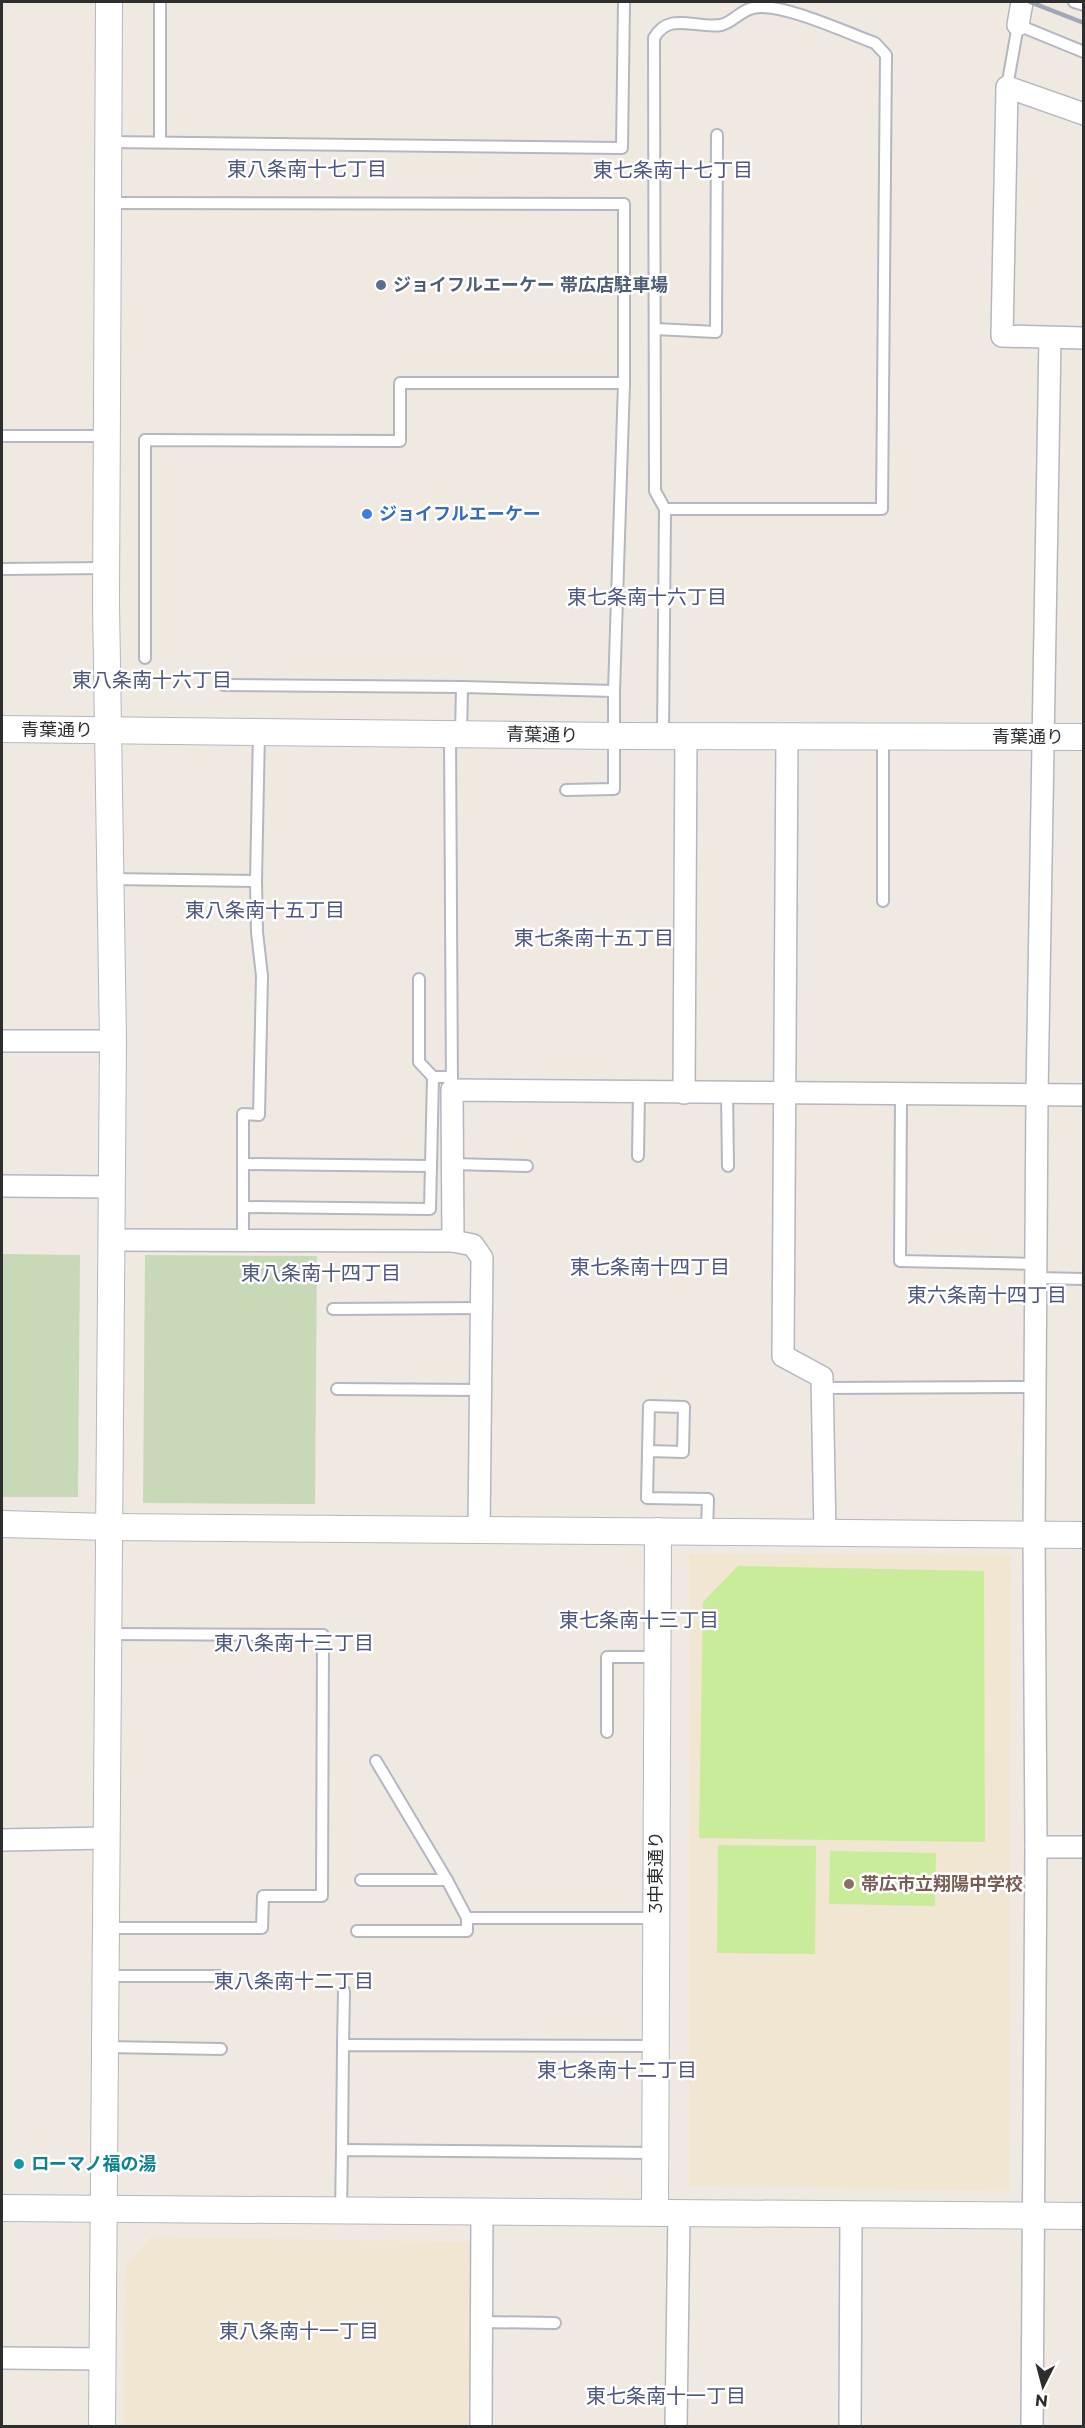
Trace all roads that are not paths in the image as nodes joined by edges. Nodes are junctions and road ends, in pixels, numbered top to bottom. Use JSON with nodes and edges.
{"nodes":[{"id":1,"x":109,"y":2,"type":"edge"},
{"id":2,"x":160,"y":2,"type":"edge"},
{"id":3,"x":624,"y":2,"type":"edge"},
{"id":4,"x":1022,"y":2,"type":"edge"},
{"id":5,"x":1074,"y":2,"type":"edge"},
{"id":6,"x":1083,"y":5,"type":"edge"},
{"id":7,"x":1018,"y":25,"type":"junction"},
{"id":8,"x":1083,"y":52,"type":"edge"},
{"id":9,"x":1007,"y":87,"type":"junction"},
{"id":10,"x":1083,"y":114,"type":"edge"},
{"id":11,"x":717,"y":135,"type":"dead end"},
{"id":12,"x":108,"y":142,"type":"junction"},
{"id":13,"x":159,"y":142,"type":"junction"},
{"id":14,"x":108,"y":203,"type":"junction"},
{"id":15,"x":656,"y":329,"type":"junction"},
{"id":16,"x":1050,"y":338,"type":"junction"},
{"id":17,"x":1083,"y":338,"type":"edge"},
{"id":18,"x":624,"y":383,"type":"junction"},
{"id":19,"x":2,"y":436,"type":"edge"},
{"id":20,"x":107,"y":436,"type":"junction"},
{"id":21,"x":665,"y":509,"type":"junction"},
{"id":22,"x":106,"y":568,"type":"junction"},
{"id":23,"x":2,"y":569,"type":"edge"},
{"id":24,"x":145,"y":658,"type":"dead end"},
{"id":25,"x":224,"y":685,"type":"dead end"},
{"id":26,"x":462,"y":687,"type":"junction"},
{"id":27,"x":614,"y":691,"type":"junction"},
{"id":28,"x":2,"y":729,"type":"edge"},
{"id":29,"x":106,"y":730,"type":"junction"},
{"id":30,"x":259,"y":732,"type":"junction"},
{"id":31,"x":455,"y":734,"type":"junction"},
{"id":32,"x":614,"y":736,"type":"junction"},
{"id":33,"x":675,"y":736,"type":"junction"},
{"id":34,"x":787,"y":736,"type":"junction"},
{"id":35,"x":883,"y":736,"type":"junction"},
{"id":36,"x":1042,"y":736,"type":"junction"},
{"id":37,"x":1083,"y":737,"type":"edge"},
{"id":38,"x":566,"y":790,"type":"dead end"},
{"id":39,"x":110,"y":879,"type":"junction"},
{"id":40,"x":256,"y":881,"type":"junction"},
{"id":41,"x":883,"y":901,"type":"dead end"},
{"id":42,"x":419,"y":979,"type":"dead end"},
{"id":43,"x":2,"y":1041,"type":"edge"},
{"id":44,"x":113,"y":1041,"type":"junction"},
{"id":45,"x":433,"y":1077,"type":"junction"},
{"id":46,"x":452,"y":1084,"type":"junction"},
{"id":47,"x":639,"y":1092,"type":"junction"},
{"id":48,"x":684,"y":1093,"type":"junction"},
{"id":49,"x":727,"y":1093,"type":"junction"},
{"id":50,"x":784,"y":1094,"type":"junction"},
{"id":51,"x":901,"y":1094,"type":"junction"},
{"id":52,"x":1037,"y":1095,"type":"junction"},
{"id":53,"x":1083,"y":1095,"type":"edge"},
{"id":54,"x":638,"y":1156,"type":"dead end"},
{"id":55,"x":244,"y":1164,"type":"junction"},
{"id":56,"x":453,"y":1164,"type":"junction"},
{"id":57,"x":431,"y":1166,"type":"junction"},
{"id":58,"x":527,"y":1166,"type":"dead end"},
{"id":59,"x":728,"y":1166,"type":"dead end"},
{"id":60,"x":2,"y":1186,"type":"edge"},
{"id":61,"x":112,"y":1187,"type":"junction"},
{"id":62,"x":243,"y":1207,"type":"junction"},
{"id":63,"x":111,"y":1240,"type":"junction"},
{"id":64,"x":243,"y":1240,"type":"junction"},
{"id":65,"x":453,"y":1242,"type":"junction"},
{"id":66,"x":1036,"y":1271,"type":"junction"},
{"id":67,"x":1083,"y":1279,"type":"edge"},
{"id":68,"x":482,"y":1308,"type":"junction"},
{"id":69,"x":333,"y":1309,"type":"dead end"},
{"id":70,"x":1035,"y":1387,"type":"junction"},
{"id":71,"x":822,"y":1388,"type":"junction"},
{"id":72,"x":337,"y":1389,"type":"dead end"},
{"id":73,"x":481,"y":1390,"type":"junction"},
{"id":74,"x":648,"y":1451,"type":"junction"},
{"id":75,"x":2,"y":1524,"type":"edge"},
{"id":76,"x":110,"y":1527,"type":"junction"},
{"id":77,"x":479,"y":1528,"type":"junction"},
{"id":78,"x":658,"y":1531,"type":"junction"},
{"id":79,"x":707,"y":1531,"type":"junction"},
{"id":80,"x":825,"y":1533,"type":"junction"},
{"id":81,"x":1034,"y":1535,"type":"junction"},
{"id":82,"x":1083,"y":1535,"type":"edge"},
{"id":83,"x":109,"y":1634,"type":"junction"},
{"id":84,"x":657,"y":1657,"type":"junction"},
{"id":85,"x":606,"y":1732,"type":"dead end"},
{"id":86,"x":376,"y":1761,"type":"dead end"},
{"id":87,"x":107,"y":1838,"type":"junction"},
{"id":88,"x":2,"y":1840,"type":"edge"},
{"id":89,"x":1036,"y":1847,"type":"junction"},
{"id":90,"x":1083,"y":1847,"type":"edge"},
{"id":91,"x":361,"y":1880,"type":"dead end"},
{"id":92,"x":447,"y":1880,"type":"junction"},
{"id":93,"x":466,"y":1918,"type":"junction"},
{"id":94,"x":656,"y":1918,"type":"junction"},
{"id":95,"x":105,"y":1928,"type":"junction"},
{"id":96,"x":357,"y":1931,"type":"dead end"},
{"id":97,"x":105,"y":1976,"type":"junction"},
{"id":98,"x":223,"y":1976,"type":"dead end"},
{"id":99,"x":344,"y":1991,"type":"dead end"},
{"id":100,"x":343,"y":2045,"type":"junction"},
{"id":101,"x":655,"y":2046,"type":"junction"},
{"id":102,"x":105,"y":2047,"type":"junction"},
{"id":103,"x":221,"y":2049,"type":"dead end"},
{"id":104,"x":342,"y":2150,"type":"junction"},
{"id":105,"x":655,"y":2153,"type":"junction"},
{"id":106,"x":2,"y":2208,"type":"edge"},
{"id":107,"x":104,"y":2208,"type":"junction"},
{"id":108,"x":341,"y":2211,"type":"junction"},
{"id":109,"x":482,"y":2212,"type":"junction"},
{"id":110,"x":667,"y":2213,"type":"junction"},
{"id":111,"x":851,"y":2214,"type":"junction"},
{"id":112,"x":1033,"y":2216,"type":"junction"},
{"id":113,"x":1083,"y":2216,"type":"edge"},
{"id":114,"x":481,"y":2322,"type":"junction"},
{"id":115,"x":555,"y":2323,"type":"dead end"},
{"id":116,"x":2,"y":2358,"type":"edge"},
{"id":117,"x":103,"y":2359,"type":"junction"},
{"id":118,"x":102,"y":2427,"type":"edge"},
{"id":119,"x":481,"y":2427,"type":"edge"},
{"id":120,"x":676,"y":2427,"type":"edge"},
{"id":121,"x":850,"y":2427,"type":"edge"},
{"id":122,"x":1032,"y":2427,"type":"edge"}],
"edges":[{"from":1,"to":12,"type":"street"},
{"from":2,"to":13,"type":"lane"},
{"from":3,"to":13,"type":"lane"},
{"from":4,"to":7,"type":"street"},
{"from":5,"to":6,"type":"lane"},
{"from":7,"to":8,"type":"lane"},
{"from":7,"to":9,"type":"lane"},
{"from":9,"to":10,"type":"street"},
{"from":9,"to":16,"type":"street"},
{"from":11,"to":15,"type":"lane"},
{"from":12,"to":13,"type":"lane"},
{"from":12,"to":14,"type":"street"},
{"from":14,"to":18,"type":"lane"},
{"from":14,"to":20,"type":"street"},
{"from":15,"to":21,"type":"lane"},
{"from":15,"to":21,"type":"lane"},
{"from":16,"to":17,"type":"street"},
{"from":16,"to":36,"type":"street"},
{"from":18,"to":24,"type":"lane"},
{"from":18,"to":27,"type":"lane"},
{"from":19,"to":20,"type":"lane"},
{"from":20,"to":22,"type":"street"},
{"from":21,"to":33,"type":"lane"},
{"from":22,"to":23,"type":"lane"},
{"from":22,"to":29,"type":"street"},
{"from":25,"to":26,"type":"lane"},
{"from":26,"to":27,"type":"lane"},
{"from":26,"to":31,"type":"lane"},
{"from":27,"to":32,"type":"lane"},
{"from":28,"to":29,"type":"street","name":"青葉通り"},
{"from":29,"to":30,"type":"street","name":"青葉通り"},
{"from":29,"to":39,"type":"street"},
{"from":30,"to":31,"type":"street","name":"青葉通り"},
{"from":30,"to":40,"type":"lane"},
{"from":31,"to":32,"type":"street","name":"青葉通り"},
{"from":31,"to":46,"type":"lane"},
{"from":32,"to":33,"type":"street","name":"青葉通り"},
{"from":32,"to":38,"type":"lane"},
{"from":33,"to":34,"type":"street","name":"青葉通り"},
{"from":33,"to":48,"type":"street"},
{"from":34,"to":35,"type":"street","name":"青葉通り"},
{"from":34,"to":50,"type":"street"},
{"from":35,"to":36,"type":"street","name":"青葉通り"},
{"from":35,"to":41,"type":"lane"},
{"from":36,"to":37,"type":"street","name":"青葉通り"},
{"from":36,"to":52,"type":"street"},
{"from":39,"to":40,"type":"lane"},
{"from":39,"to":44,"type":"street"},
{"from":40,"to":55,"type":"lane"},
{"from":42,"to":45,"type":"lane"},
{"from":43,"to":44,"type":"street"},
{"from":44,"to":61,"type":"street"},
{"from":45,"to":46,"type":"lane"},
{"from":45,"to":57,"type":"lane"},
{"from":46,"to":47,"type":"street"},
{"from":46,"to":56,"type":"street"},
{"from":47,"to":48,"type":"street"},
{"from":47,"to":54,"type":"lane"},
{"from":48,"to":49,"type":"street"},
{"from":49,"to":50,"type":"street"},
{"from":49,"to":59,"type":"lane"},
{"from":50,"to":51,"type":"street"},
{"from":50,"to":71,"type":"street"},
{"from":51,"to":52,"type":"street"},
{"from":51,"to":66,"type":"lane"},
{"from":52,"to":53,"type":"street"},
{"from":52,"to":66,"type":"street"},
{"from":55,"to":57,"type":"lane"},
{"from":55,"to":62,"type":"lane"},
{"from":56,"to":58,"type":"lane"},
{"from":56,"to":65,"type":"street"},
{"from":57,"to":62,"type":"lane"},
{"from":60,"to":61,"type":"street"},
{"from":61,"to":63,"type":"street"},
{"from":62,"to":64,"type":"lane"},
{"from":63,"to":64,"type":"street"},
{"from":63,"to":76,"type":"street"},
{"from":64,"to":65,"type":"street"},
{"from":65,"to":68,"type":"street"},
{"from":66,"to":67,"type":"lane"},
{"from":66,"to":70,"type":"street"},
{"from":68,"to":69,"type":"lane"},
{"from":68,"to":73,"type":"street"},
{"from":70,"to":71,"type":"lane"},
{"from":70,"to":81,"type":"street"},
{"from":71,"to":80,"type":"street"},
{"from":72,"to":73,"type":"lane"},
{"from":73,"to":77,"type":"street"},
{"from":74,"to":74,"type":"lane"},
{"from":74,"to":79,"type":"lane"},
{"from":75,"to":76,"type":"street"},
{"from":76,"to":77,"type":"street"},
{"from":76,"to":83,"type":"street"},
{"from":77,"to":78,"type":"street"},
{"from":78,"to":79,"type":"street"},
{"from":78,"to":84,"type":"street","name":"3中東通り"},
{"from":79,"to":80,"type":"street"},
{"from":80,"to":81,"type":"street"},
{"from":81,"to":82,"type":"street"},
{"from":81,"to":89,"type":"street"},
{"from":83,"to":87,"type":"street"},
{"from":83,"to":95,"type":"lane"},
{"from":84,"to":85,"type":"lane"},
{"from":84,"to":94,"type":"street","name":"3中東通り"},
{"from":86,"to":92,"type":"lane"},
{"from":87,"to":88,"type":"street"},
{"from":87,"to":95,"type":"street"},
{"from":89,"to":90,"type":"street"},
{"from":89,"to":112,"type":"street"},
{"from":91,"to":92,"type":"lane"},
{"from":92,"to":93,"type":"lane"},
{"from":93,"to":94,"type":"lane"},
{"from":93,"to":96,"type":"lane"},
{"from":94,"to":101,"type":"street","name":"3中東通り"},
{"from":95,"to":97,"type":"street"},
{"from":97,"to":98,"type":"lane"},
{"from":97,"to":102,"type":"street"},
{"from":99,"to":100,"type":"lane"},
{"from":100,"to":101,"type":"lane"},
{"from":100,"to":104,"type":"lane"},
{"from":101,"to":105,"type":"street","name":"3中東通り"},
{"from":102,"to":103,"type":"lane"},
{"from":102,"to":107,"type":"street"},
{"from":104,"to":105,"type":"lane"},
{"from":104,"to":108,"type":"lane"},
{"from":105,"to":110,"type":"street","name":"3中東通り"},
{"from":106,"to":107,"type":"street"},
{"from":107,"to":108,"type":"street"},
{"from":107,"to":117,"type":"street"},
{"from":108,"to":109,"type":"street"},
{"from":109,"to":110,"type":"street"},
{"from":109,"to":114,"type":"street"},
{"from":110,"to":111,"type":"street"},
{"from":110,"to":120,"type":"street"},
{"from":111,"to":112,"type":"street"},
{"from":111,"to":121,"type":"street"},
{"from":112,"to":113,"type":"street"},
{"from":112,"to":122,"type":"street"},
{"from":114,"to":115,"type":"lane"},
{"from":114,"to":119,"type":"street"},
{"from":116,"to":117,"type":"street"},
{"from":117,"to":118,"type":"street"}]}
